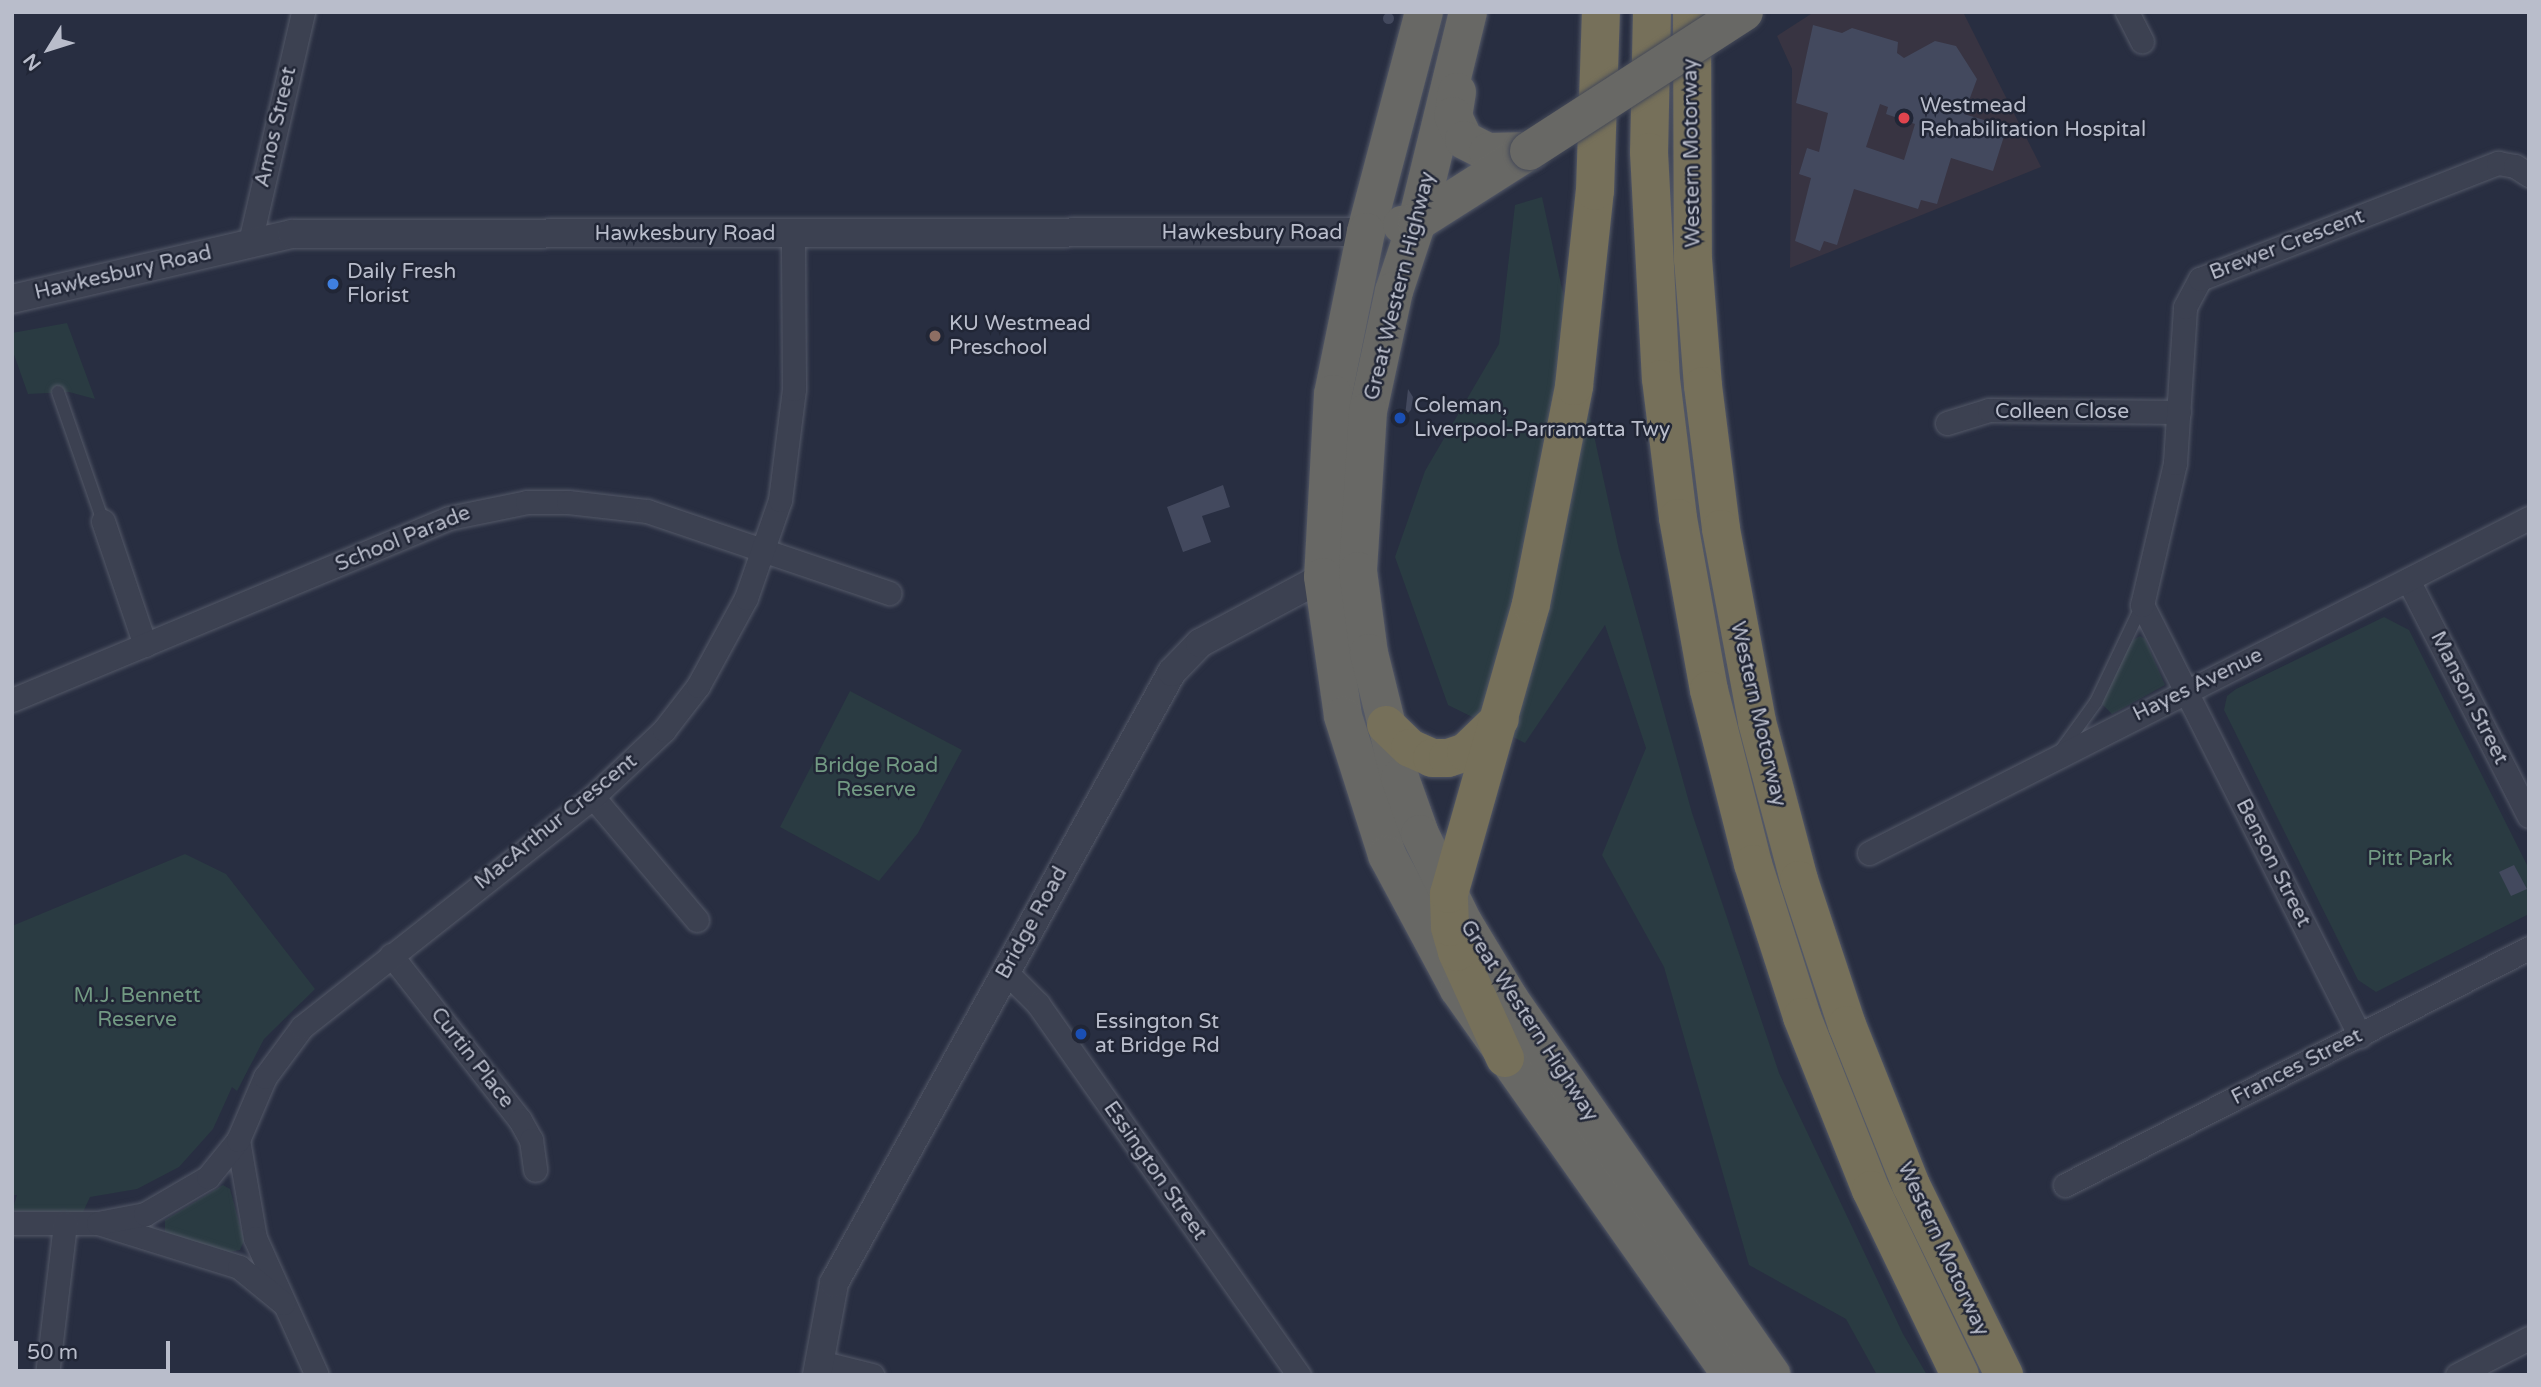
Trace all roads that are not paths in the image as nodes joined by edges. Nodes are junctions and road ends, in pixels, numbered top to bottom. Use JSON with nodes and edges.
{"nodes":[{"id":1,"x":303,"y":12,"type":"edge"},
{"id":2,"x":1423,"y":12,"type":"edge"},
{"id":3,"x":1601,"y":12,"type":"edge"},
{"id":4,"x":1652,"y":12,"type":"edge"},
{"id":5,"x":1692,"y":12,"type":"edge"},
{"id":6,"x":1744,"y":12,"type":"edge"},
{"id":7,"x":2127,"y":12,"type":"edge"},
{"id":8,"x":1466,"y":20,"type":"edge"},
{"id":9,"x":2142,"y":41,"type":"dead end"},
{"id":10,"x":1529,"y":150,"type":"junction"},
{"id":11,"x":2529,"y":175,"type":"edge"},
{"id":12,"x":1417,"y":222,"type":"junction"},
{"id":13,"x":1366,"y":232,"type":"junction"},
{"id":14,"x":793,"y":234,"type":"junction"},
{"id":15,"x":250,"y":242,"type":"junction"},
{"id":16,"x":12,"y":299,"type":"edge"},
{"id":17,"x":58,"y":392,"type":"dead end"},
{"id":18,"x":2179,"y":412,"type":"junction"},
{"id":19,"x":1947,"y":423,"type":"dead end"},
{"id":20,"x":2529,"y":518,"type":"edge"},
{"id":21,"x":103,"y":521,"type":"joint"},
{"id":22,"x":764,"y":550,"type":"junction"},
{"id":23,"x":1340,"y":574,"type":"junction"},
{"id":24,"x":2409,"y":580,"type":"junction"},
{"id":25,"x":889,"y":593,"type":"dead end"},
{"id":26,"x":2142,"y":605,"type":"junction"},
{"id":27,"x":145,"y":645,"type":"junction"},
{"id":28,"x":2187,"y":690,"type":"junction"},
{"id":29,"x":12,"y":700,"type":"edge"},
{"id":30,"x":1500,"y":719,"type":"junction"},
{"id":31,"x":1386,"y":725,"type":"junction"},
{"id":32,"x":2057,"y":755,"type":"junction"},
{"id":33,"x":593,"y":797,"type":"junction"},
{"id":34,"x":2529,"y":816,"type":"edge"},
{"id":35,"x":1869,"y":853,"type":"dead end"},
{"id":36,"x":1449,"y":894,"type":"junction"},
{"id":37,"x":697,"y":919,"type":"dead end"},
{"id":38,"x":2529,"y":948,"type":"edge"},
{"id":39,"x":391,"y":955,"type":"junction"},
{"id":40,"x":1006,"y":972,"type":"junction"},
{"id":41,"x":2360,"y":1035,"type":"junction"},
{"id":42,"x":1505,"y":1058,"type":"junction"},
{"id":43,"x":238,"y":1140,"type":"junction"},
{"id":44,"x":536,"y":1170,"type":"dead end"},
{"id":45,"x":2065,"y":1185,"type":"dead end"},
{"id":46,"x":12,"y":1223,"type":"edge"},
{"id":47,"x":65,"y":1223,"type":"junction"},
{"id":48,"x":98,"y":1223,"type":"junction"},
{"id":49,"x":282,"y":1303,"type":"junction"},
{"id":50,"x":2529,"y":1338,"type":"edge"},
{"id":51,"x":1746,"y":1367,"type":"edge"},
{"id":52,"x":818,"y":1368,"type":"edge"},
{"id":53,"x":47,"y":1375,"type":"edge"},
{"id":54,"x":317,"y":1375,"type":"edge"},
{"id":55,"x":872,"y":1375,"type":"edge"},
{"id":56,"x":1299,"y":1375,"type":"edge"},
{"id":57,"x":1960,"y":1375,"type":"edge"},
{"id":58,"x":2004,"y":1375,"type":"edge"},
{"id":59,"x":2457,"y":1375,"type":"edge"}],
"edges":[{"from":1,"to":15,"type":"street","name":"Amos Street"},
{"from":2,"to":13,"type":"highway","name":"Great Western Highway"},
{"from":3,"to":30,"type":"highway"},
{"from":4,"to":57,"type":"highway","name":"Western Motorway"},
{"from":5,"to":58,"type":"highway","name":"Western Motorway"},
{"from":6,"to":10,"type":"highway","bridge":true},
{"from":7,"to":9,"type":"street"},
{"from":8,"to":10,"type":"highway"},
{"from":8,"to":12,"type":"highway","name":"Great Western Highway"},
{"from":10,"to":12,"type":"highway"},
{"from":11,"to":18,"type":"street","name":"Brewer Crescent"},
{"from":12,"to":13,"type":"highway"},
{"from":12,"to":23,"type":"highway","name":"Great Western Highway"},
{"from":13,"to":14,"type":"street","name":"Hawkesbury Road"},
{"from":13,"to":23,"type":"highway","name":"Great Western Highway"},
{"from":14,"to":15,"type":"street","name":"Hawkesbury Road"},
{"from":14,"to":22,"type":"street","name":"MacArthur Crescent"},
{"from":15,"to":16,"type":"street","name":"Hawkesbury Road"},
{"from":17,"to":21,"type":"lane"},
{"from":18,"to":19,"type":"street","name":"Colleen Close"},
{"from":18,"to":26,"type":"street","name":"Brewer Crescent"},
{"from":20,"to":24,"type":"street","name":"Hayes Avenue"},
{"from":21,"to":27,"type":"street"},
{"from":22,"to":25,"type":"street","name":"School Parade"},
{"from":22,"to":27,"type":"street","name":"School Parade"},
{"from":22,"to":33,"type":"street","name":"MacArthur Crescent"},
{"from":23,"to":31,"type":"highway","name":"Great Western Highway"},
{"from":23,"to":40,"type":"street","name":"Bridge Road"},
{"from":23,"to":42,"type":"highway","name":"Great Western Highway"},
{"from":24,"to":28,"type":"street","name":"Hayes Avenue"},
{"from":24,"to":34,"type":"street","name":"Manson Street"},
{"from":26,"to":28,"type":"street"},
{"from":26,"to":32,"type":"lane","name":"Brewer Crescent"},
{"from":27,"to":29,"type":"street","name":"School Parade"},
{"from":28,"to":32,"type":"street","name":"Hayes Avenue"},
{"from":28,"to":41,"type":"street","name":"Benson Street"},
{"from":30,"to":31,"type":"highway"},
{"from":30,"to":36,"type":"highway"},
{"from":31,"to":36,"type":"highway","name":"Great Western Highway"},
{"from":32,"to":35,"type":"street","name":"Hayes Avenue"},
{"from":33,"to":37,"type":"street"},
{"from":33,"to":39,"type":"street","name":"MacArthur Crescent"},
{"from":36,"to":42,"type":"highway"},
{"from":36,"to":51,"type":"highway","name":"Great Western Highway"},
{"from":38,"to":41,"type":"street","name":"Frances Street"},
{"from":39,"to":43,"type":"street","name":"MacArthur Crescent"},
{"from":39,"to":44,"type":"street","name":"Curtin Place"},
{"from":40,"to":52,"type":"street","name":"Bridge Road"},
{"from":40,"to":56,"type":"street","name":"Essington Street"},
{"from":41,"to":45,"type":"street","name":"Frances Street"},
{"from":42,"to":51,"type":"highway","name":"Great Western Highway"},
{"from":43,"to":48,"type":"street","name":"MacArthur Crescent"},
{"from":43,"to":49,"type":"street"},
{"from":46,"to":47,"type":"street"},
{"from":47,"to":48,"type":"street"},
{"from":47,"to":53,"type":"street"},
{"from":48,"to":49,"type":"street"},
{"from":49,"to":54,"type":"street"},
{"from":50,"to":59,"type":"street"},
{"from":52,"to":55,"type":"street"}]}
